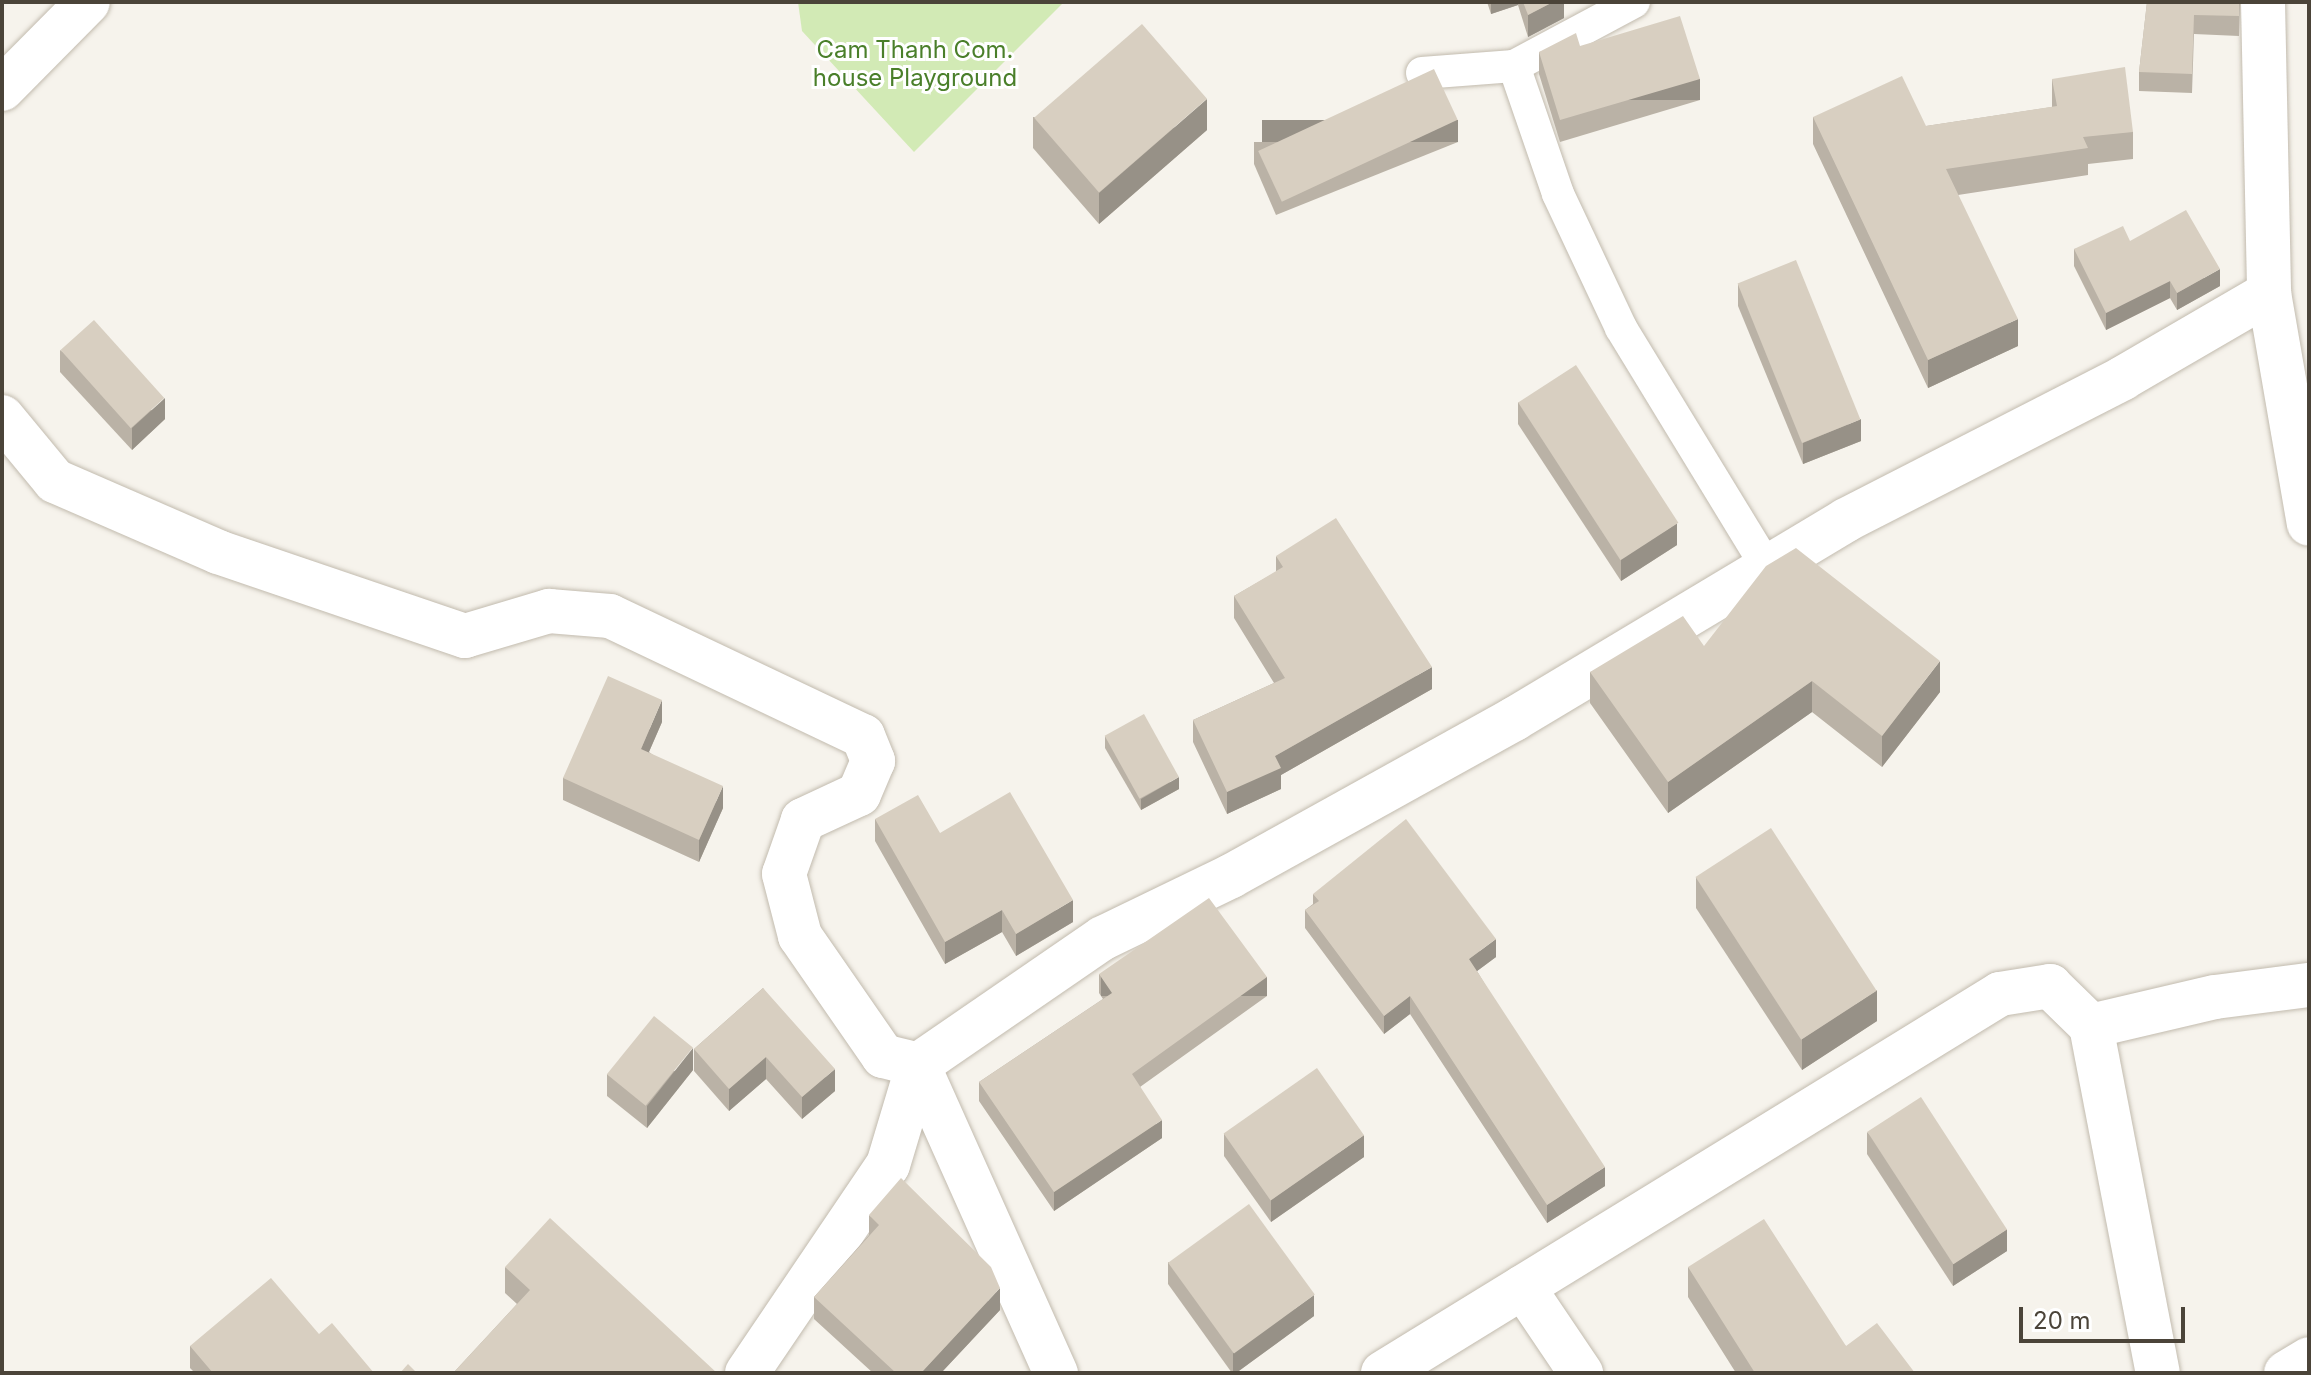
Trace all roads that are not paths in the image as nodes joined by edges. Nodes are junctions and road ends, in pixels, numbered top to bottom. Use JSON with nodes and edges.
{"nodes":[{"id":1,"x":88,"y":2,"type":"edge"},
{"id":2,"x":1634,"y":2,"type":"edge"},
{"id":3,"x":2263,"y":2,"type":"edge"},
{"id":4,"x":1514,"y":66,"type":"junction"},
{"id":5,"x":1422,"y":73,"type":"edge"},
{"id":6,"x":2,"y":89,"type":"edge"},
{"id":7,"x":2269,"y":293,"type":"junction"},
{"id":8,"x":2,"y":417,"type":"edge"},
{"id":9,"x":2309,"y":524,"type":"edge"},
{"id":10,"x":1767,"y":567,"type":"junction"},
{"id":11,"x":2309,"y":985,"type":"edge"},
{"id":12,"x":2091,"y":1026,"type":"junction"},
{"id":13,"x":918,"y":1065,"type":"junction"},
{"id":14,"x":1523,"y":1287,"type":"junction"},
{"id":15,"x":2309,"y":1359,"type":"edge"},
{"id":16,"x":747,"y":1373,"type":"edge"},
{"id":17,"x":1056,"y":1373,"type":"edge"},
{"id":18,"x":1383,"y":1373,"type":"edge"},
{"id":19,"x":1581,"y":1373,"type":"edge"},
{"id":20,"x":2158,"y":1373,"type":"edge"},
{"id":21,"x":2286,"y":1373,"type":"edge"}],
"edges":[{"from":1,"to":6,"type":"street"},
{"from":2,"to":4,"type":"lane"},
{"from":3,"to":7,"type":"street"},
{"from":4,"to":5,"type":"lane"},
{"from":4,"to":10,"type":"lane"},
{"from":7,"to":9,"type":"street"},
{"from":7,"to":10,"type":"street"},
{"from":8,"to":13,"type":"street"},
{"from":10,"to":13,"type":"street"},
{"from":11,"to":12,"type":"street"},
{"from":12,"to":14,"type":"street"},
{"from":12,"to":20,"type":"street"},
{"from":13,"to":16,"type":"street"},
{"from":13,"to":17,"type":"street"},
{"from":14,"to":18,"type":"street"},
{"from":14,"to":19,"type":"street"},
{"from":15,"to":21,"type":"street"}]}
